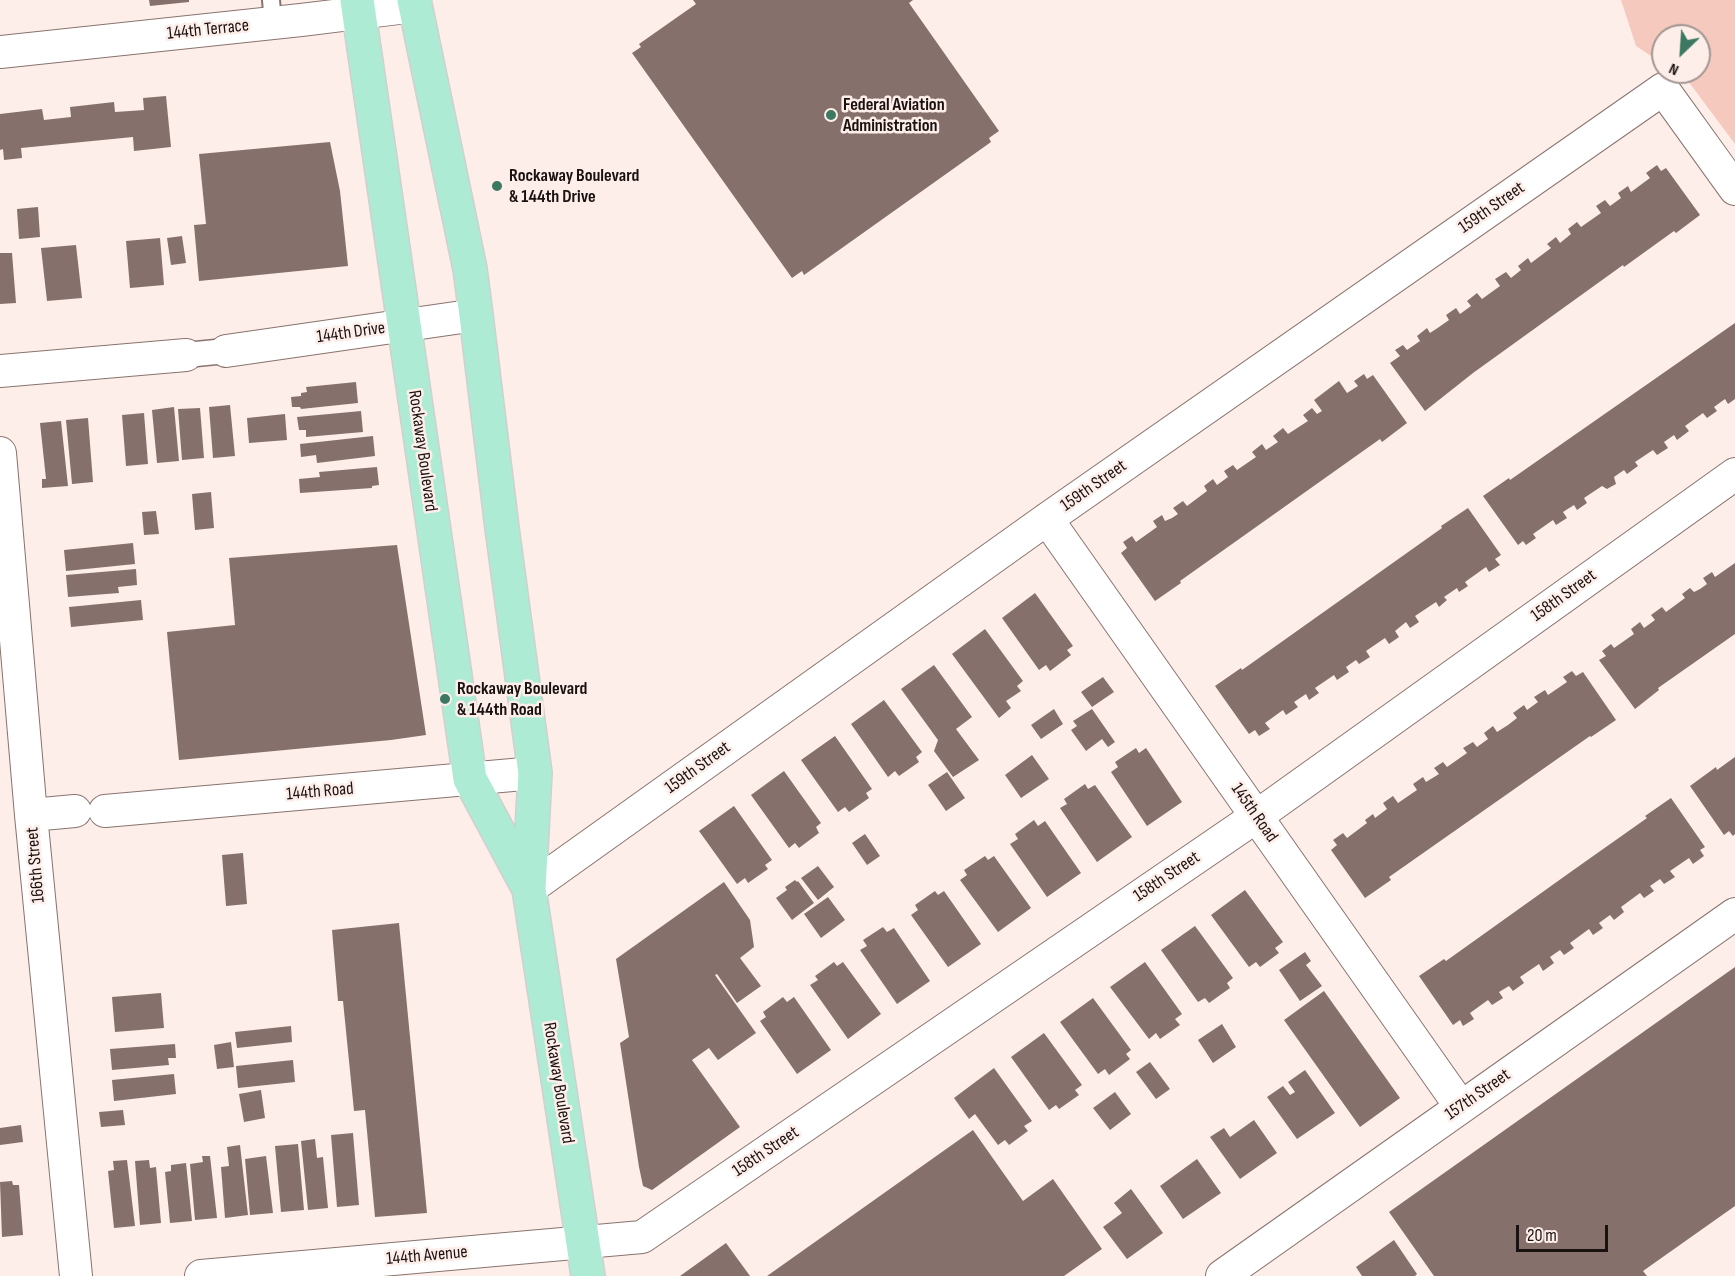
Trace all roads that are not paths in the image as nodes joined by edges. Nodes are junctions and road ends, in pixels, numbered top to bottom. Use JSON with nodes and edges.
{"nodes":[{"id":1,"x":415,"y":3,"type":"edge"},
{"id":2,"x":358,"y":7,"type":"edge"},
{"id":3,"x":272,"y":12,"type":"edge"},
{"id":4,"x":0,"y":52,"type":"edge"},
{"id":5,"x":1735,"y":189,"type":"edge"},
{"id":6,"x":476,"y":315,"type":"junction"},
{"id":7,"x":403,"y":326,"type":"junction"},
{"id":8,"x":226,"y":351,"type":"joint"},
{"id":9,"x":186,"y":355,"type":"joint"},
{"id":10,"x":0,"y":371,"type":"edge"},
{"id":11,"x":0,"y":453,"type":"edge"},
{"id":12,"x":1735,"y":474,"type":"edge"},
{"id":13,"x":1047,"y":519,"type":"junction"},
{"id":14,"x":535,"y":773,"type":"junction"},
{"id":15,"x":470,"y":779,"type":"junction"},
{"id":16,"x":31,"y":815,"type":"junction"},
{"id":17,"x":1257,"y":816,"type":"junction"},
{"id":18,"x":529,"y":889,"type":"junction"},
{"id":19,"x":1735,"y":914,"type":"edge"},
{"id":20,"x":1461,"y":1107,"type":"junction"},
{"id":21,"x":582,"y":1242,"type":"junction"},
{"id":22,"x":76,"y":1276,"type":"edge"},
{"id":23,"x":201,"y":1276,"type":"edge"},
{"id":24,"x":588,"y":1276,"type":"edge"},
{"id":25,"x":1222,"y":1276,"type":"edge"}],
"edges":[{"from":1,"to":2,"type":"street","name":"144th Terrace"},
{"from":1,"to":6,"type":"main road","name":"Rockaway Boulevard"},
{"from":2,"to":3,"type":"street","name":"144th Terrace"},
{"from":2,"to":7,"type":"main road","name":"Rockaway Boulevard"},
{"from":3,"to":4,"type":"street","name":"144th Terrace"},
{"from":5,"to":13,"type":"street","name":"159th Street"},
{"from":6,"to":7,"type":"street","name":"144th Drive"},
{"from":6,"to":14,"type":"main road","name":"Rockaway Boulevard"},
{"from":7,"to":8,"type":"street","name":"144th Drive"},
{"from":7,"to":15,"type":"main road","name":"Rockaway Boulevard"},
{"from":8,"to":9,"type":"street"},
{"from":9,"to":10,"type":"street"},
{"from":11,"to":16,"type":"street","name":"166th Street"},
{"from":12,"to":17,"type":"street","name":"158th Street"},
{"from":13,"to":17,"type":"street","name":"145th Road"},
{"from":13,"to":18,"type":"street","name":"159th Street"},
{"from":14,"to":15,"type":"street","name":"144th Road"},
{"from":14,"to":18,"type":"main road","name":"Rockaway Boulevard"},
{"from":15,"to":16,"type":"street","name":"144th Road"},
{"from":15,"to":18,"type":"main road","name":"Rockaway Boulevard"},
{"from":16,"to":22,"type":"street","name":"166th Street"},
{"from":17,"to":20,"type":"street","name":"145th Road"},
{"from":17,"to":21,"type":"street","name":"158th Street"},
{"from":18,"to":21,"type":"main road","name":"Rockaway Boulevard"},
{"from":19,"to":20,"type":"street","name":"157th Street"},
{"from":20,"to":25,"type":"street","name":"157th Street"},
{"from":21,"to":23,"type":"street","name":"144th Avenue"},
{"from":21,"to":24,"type":"main road","name":"Rockaway Boulevard"}]}
